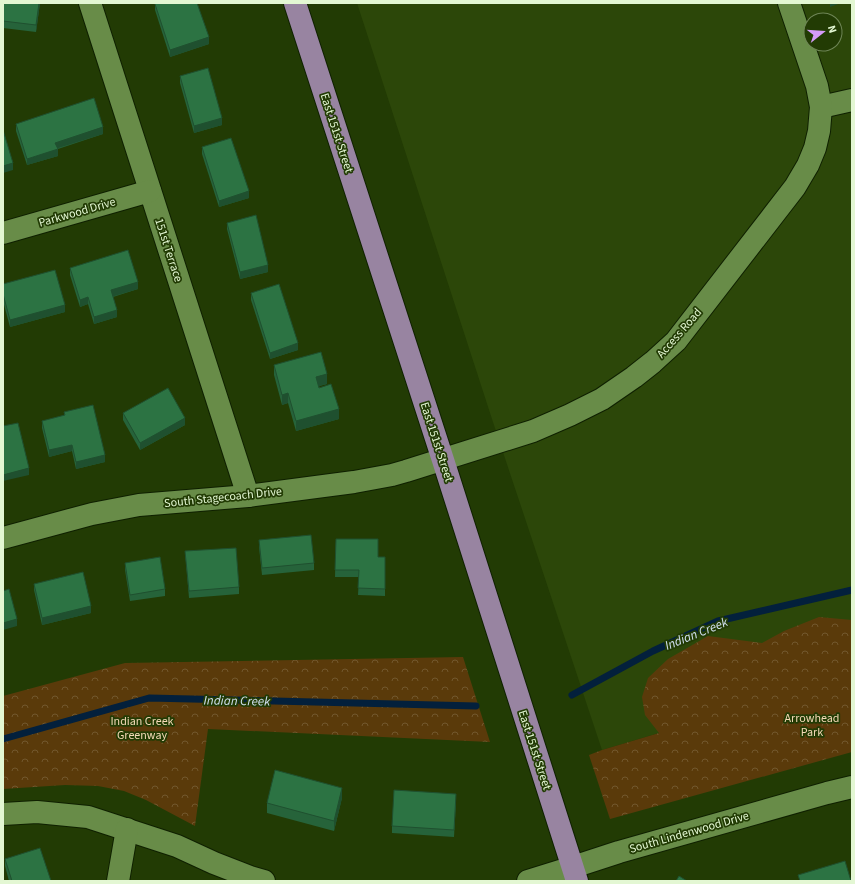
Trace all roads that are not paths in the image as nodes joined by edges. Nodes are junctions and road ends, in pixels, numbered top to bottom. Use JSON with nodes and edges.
{"nodes":[{"id":1,"x":90,"y":3,"type":"edge"},
{"id":2,"x":294,"y":3,"type":"edge"},
{"id":3,"x":789,"y":3,"type":"edge"},
{"id":4,"x":852,"y":100,"type":"edge"},
{"id":5,"x":821,"y":107,"type":"junction"},
{"id":6,"x":150,"y":191,"type":"junction"},
{"id":7,"x":3,"y":233,"type":"edge"},
{"id":8,"x":443,"y":460,"type":"junction"},
{"id":9,"x":248,"y":496,"type":"junction"},
{"id":10,"x":3,"y":538,"type":"edge"},
{"id":11,"x":852,"y":787,"type":"edge"},
{"id":12,"x":3,"y":814,"type":"edge"},
{"id":13,"x":127,"y":828,"type":"junction"},
{"id":14,"x":575,"y":874,"type":"edge"},
{"id":15,"x":118,"y":881,"type":"edge"},
{"id":16,"x":264,"y":881,"type":"edge"},
{"id":17,"x":528,"y":881,"type":"edge"}],
"edges":[{"from":1,"to":6,"type":"street","name":"151st Terrace"},
{"from":2,"to":8,"type":"main road","name":"East 151st Street"},
{"from":3,"to":5,"type":"street","name":"Access Road"},
{"from":4,"to":5,"type":"street"},
{"from":5,"to":8,"type":"street","name":"Access Road"},
{"from":6,"to":7,"type":"street","name":"Parkwood Drive"},
{"from":6,"to":9,"type":"street","name":"151st Terrace"},
{"from":8,"to":9,"type":"street","name":"South Stagecoach Drive"},
{"from":8,"to":14,"type":"main road","name":"East 151st Street"},
{"from":9,"to":10,"type":"street","name":"South Stagecoach Drive"},
{"from":11,"to":14,"type":"street","name":"South Lindenwood Drive"},
{"from":12,"to":13,"type":"street"},
{"from":13,"to":15,"type":"street"},
{"from":13,"to":16,"type":"street"},
{"from":14,"to":17,"type":"street","name":"South Lindenwood Drive"}]}
